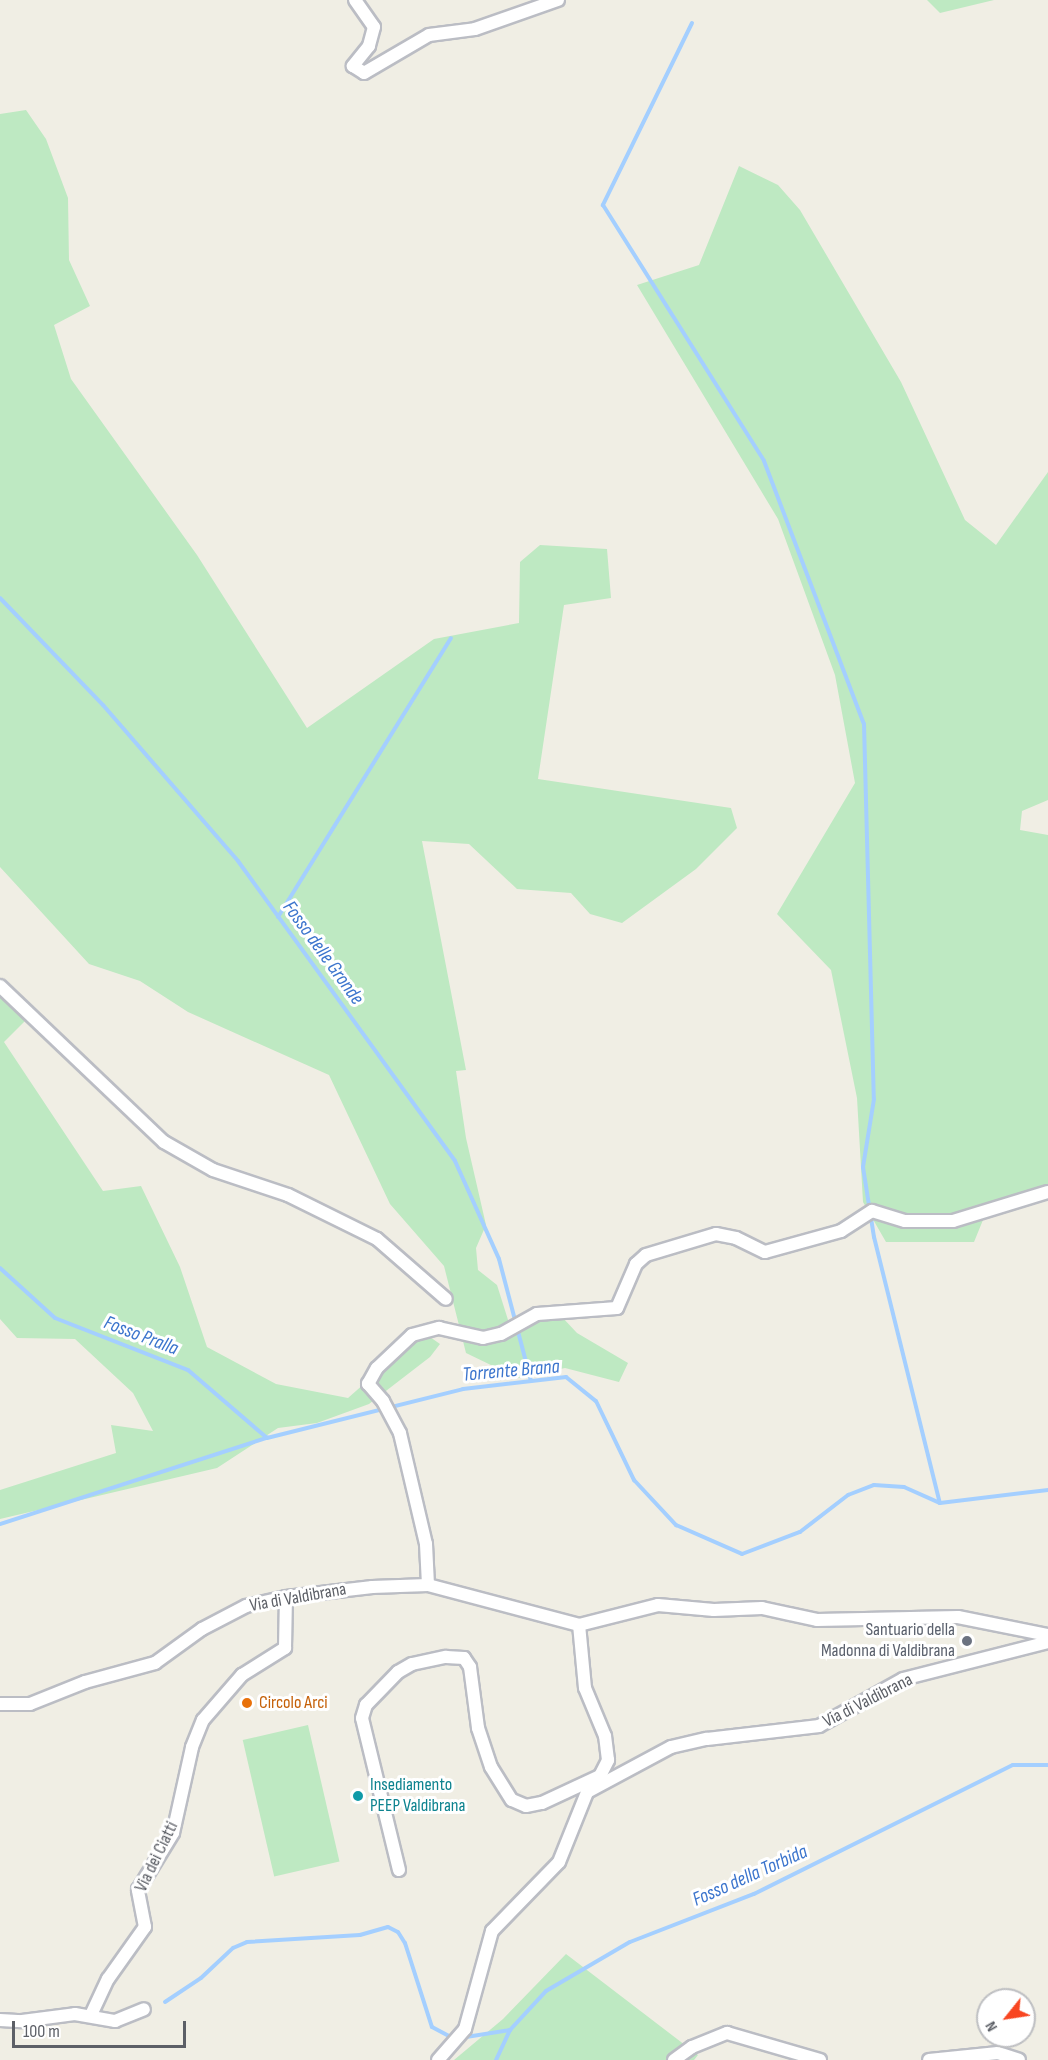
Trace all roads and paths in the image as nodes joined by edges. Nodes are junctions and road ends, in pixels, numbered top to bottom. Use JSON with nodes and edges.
{"nodes":[{"id":1,"x":355,"y":0,"type":"edge"},
{"id":2,"x":558,"y":0,"type":"edge"},
{"id":3,"x":0,"y":986,"type":"edge"},
{"id":4,"x":1048,"y":1192,"type":"edge"},
{"id":5,"x":446,"y":1299,"type":"dead end"},
{"id":6,"x":428,"y":1586,"type":"junction"},
{"id":7,"x":286,"y":1597,"type":"junction"},
{"id":8,"x":579,"y":1625,"type":"junction"},
{"id":9,"x":1048,"y":1635,"type":"edge"},
{"id":10,"x":1048,"y":1642,"type":"edge"},
{"id":11,"x":0,"y":1704,"type":"edge"},
{"id":12,"x":590,"y":1786,"type":"junction"},
{"id":13,"x":399,"y":1870,"type":"dead end"},
{"id":14,"x":144,"y":2009,"type":"dead end"},
{"id":15,"x":91,"y":2015,"type":"junction"},
{"id":16,"x":0,"y":2020,"type":"edge"},
{"id":17,"x":438,"y":2060,"type":"edge"},
{"id":18,"x":674,"y":2060,"type":"edge"},
{"id":19,"x":820,"y":2060,"type":"edge"},
{"id":20,"x":929,"y":2060,"type":"edge"},
{"id":21,"x":1019,"y":2060,"type":"edge"}],
"edges":[{"from":1,"to":2,"type":"street"},
{"from":3,"to":5,"type":"street"},
{"from":4,"to":6,"type":"street"},
{"from":6,"to":7,"type":"street","name":"Via di Valdibrana"},
{"from":6,"to":8,"type":"street","name":"Via di Valdibrana"},
{"from":7,"to":11,"type":"street","name":"Via di Valdibrana"},
{"from":7,"to":15,"type":"street","name":"Via dei Ciatti"},
{"from":8,"to":9,"type":"street","name":"Via di Valdibrana"},
{"from":8,"to":12,"type":"street"},
{"from":10,"to":12,"type":"street","name":"Via di Valdibrana"},
{"from":12,"to":13,"type":"street","name":"Via di Valdibrana"},
{"from":12,"to":17,"type":"street"},
{"from":14,"to":15,"type":"street"},
{"from":15,"to":16,"type":"street"},
{"from":18,"to":19,"type":"street"},
{"from":20,"to":21,"type":"street"}]}
